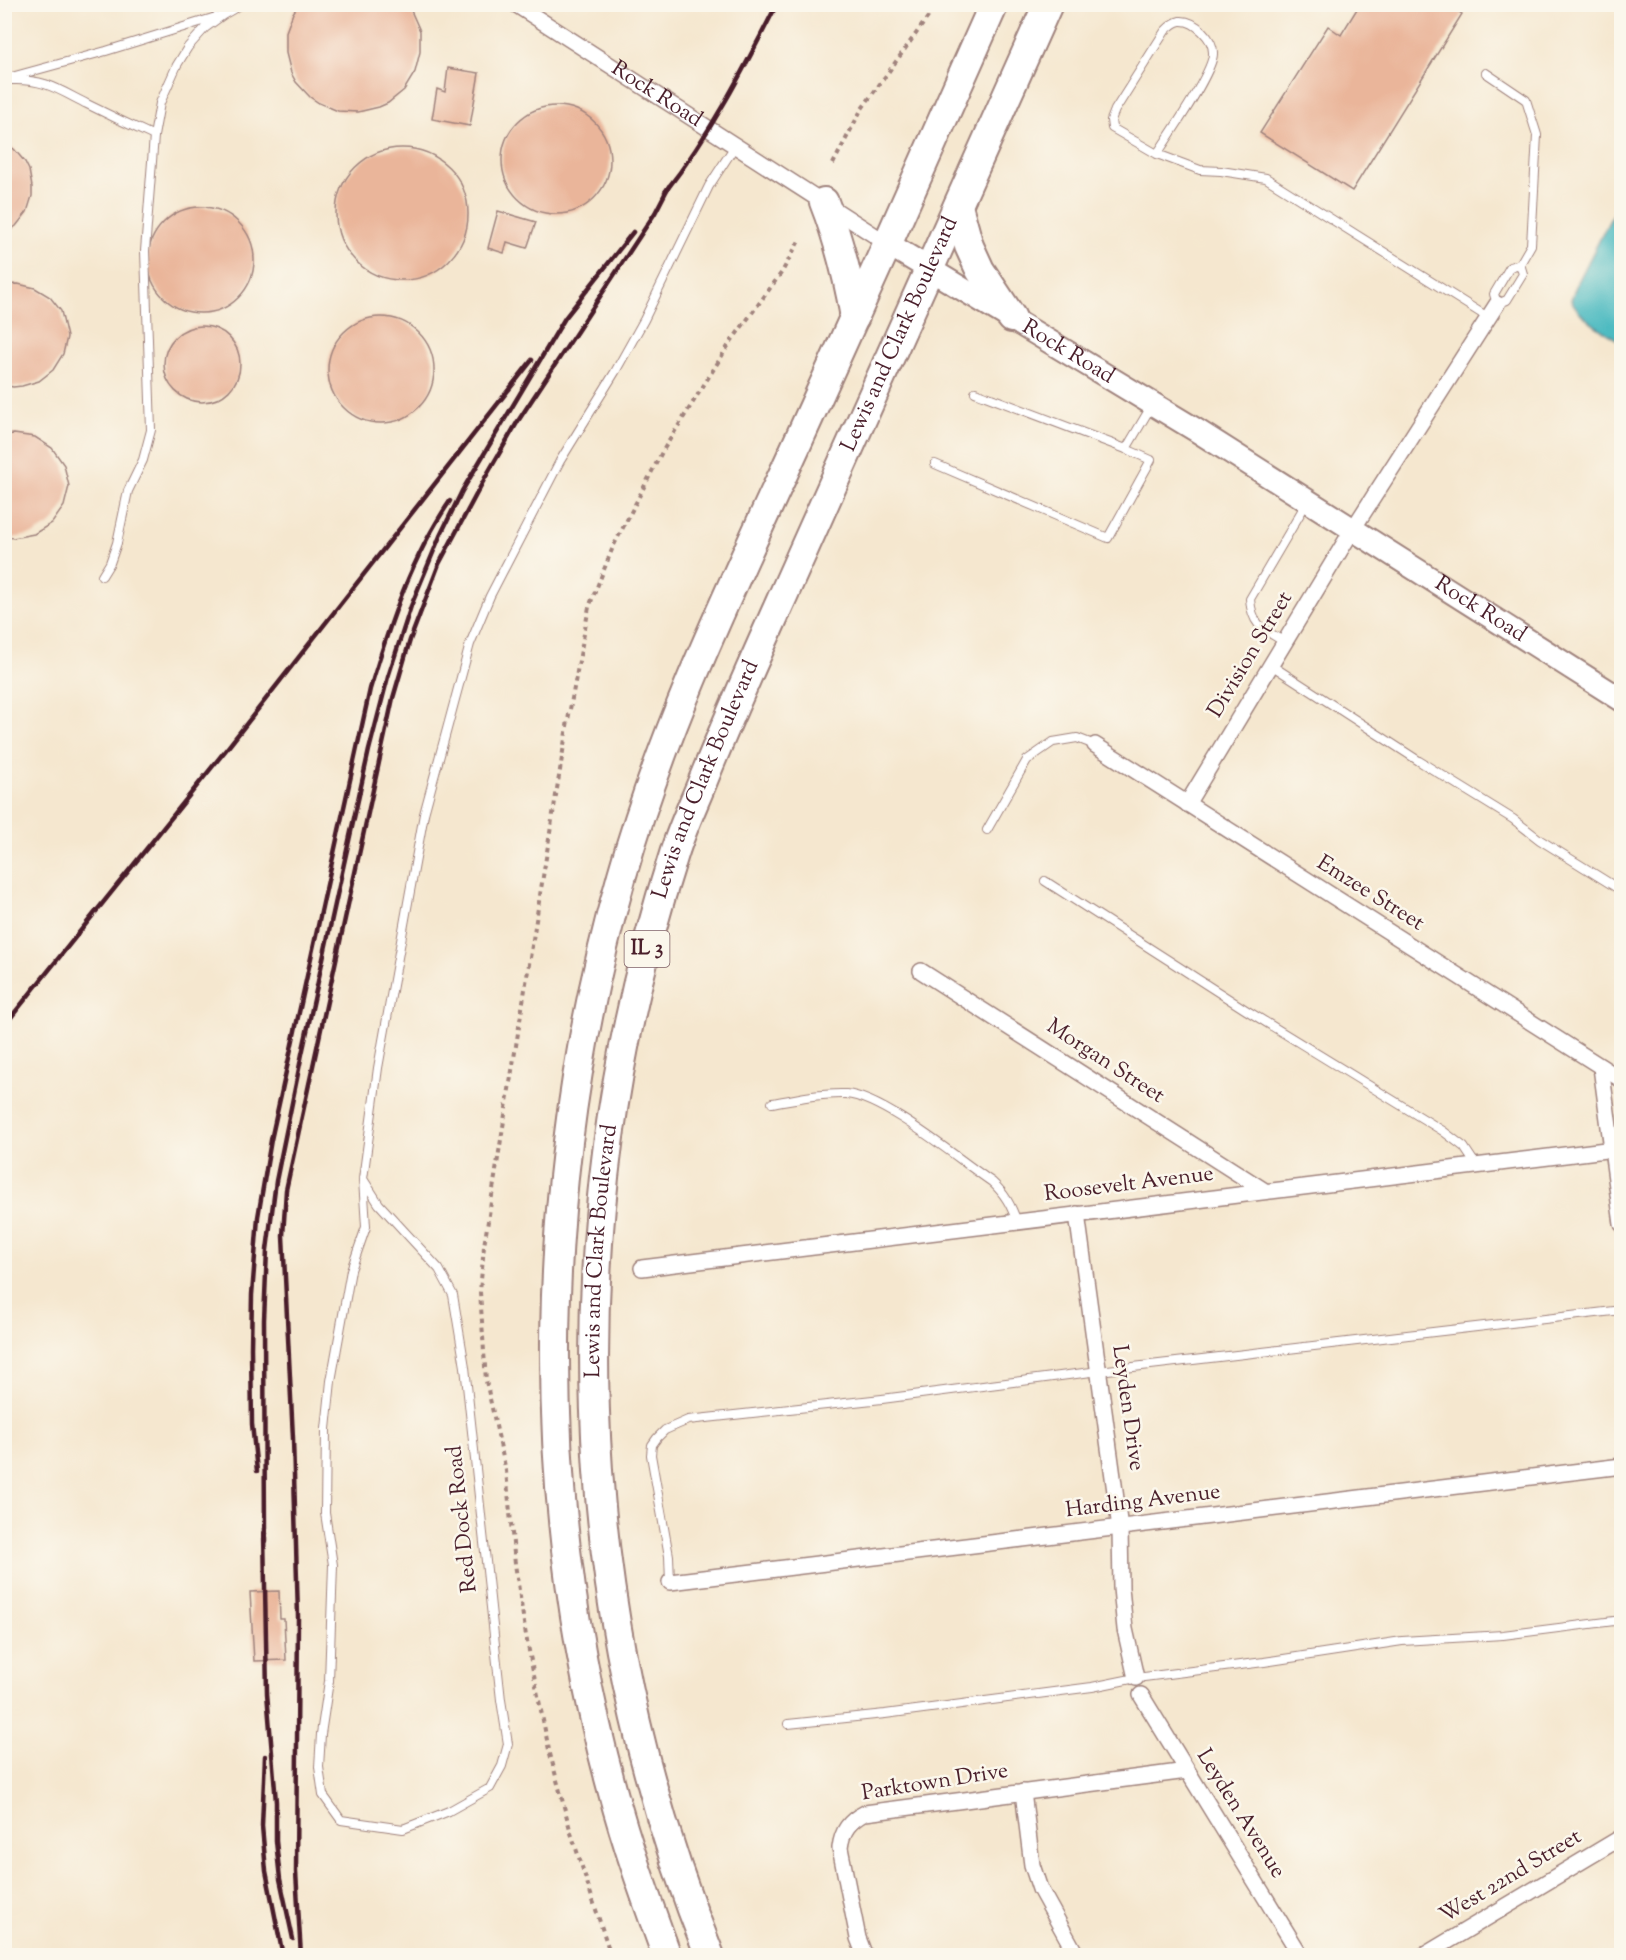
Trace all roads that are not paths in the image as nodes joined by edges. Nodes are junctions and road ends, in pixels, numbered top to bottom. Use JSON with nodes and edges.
{"nodes":[{"id":1,"x":242,"y":4,"type":"edge"},
{"id":2,"x":994,"y":4,"type":"edge"},
{"id":3,"x":1048,"y":4,"type":"edge"},
{"id":4,"x":520,"y":6,"type":"edge"},
{"id":5,"x":223,"y":15,"type":"junction"},
{"id":6,"x":1486,"y":73,"type":"dead end"},
{"id":7,"x":4,"y":80,"type":"edge"},
{"id":8,"x":154,"y":136,"type":"junction"},
{"id":9,"x":735,"y":146,"type":"junction"},
{"id":10,"x":1157,"y":154,"type":"junction"},
{"id":11,"x":824,"y":202,"type":"junction"},
{"id":12,"x":958,"y":206,"type":"junction"},
{"id":13,"x":888,"y":244,"type":"junction"},
{"id":14,"x":1520,"y":264,"type":"junction"},
{"id":15,"x":929,"y":268,"type":"junction"},
{"id":16,"x":1497,"y":304,"type":"junction"},
{"id":17,"x":855,"y":317,"type":"junction"},
{"id":18,"x":1012,"y":318,"type":"junction"},
{"id":19,"x":1490,"y":319,"type":"junction"},
{"id":20,"x":975,"y":392,"type":"dead end"},
{"id":21,"x":1153,"y":404,"type":"junction"},
{"id":22,"x":1126,"y":449,"type":"junction"},
{"id":23,"x":935,"y":464,"type":"dead end"},
{"id":24,"x":1308,"y":501,"type":"junction"},
{"id":25,"x":1353,"y":529,"type":"junction"},
{"id":26,"x":102,"y":576,"type":"dead end"},
{"id":27,"x":1285,"y":642,"type":"junction"},
{"id":28,"x":1271,"y":665,"type":"junction"},
{"id":29,"x":1622,"y":700,"type":"edge"},
{"id":30,"x":1095,"y":745,"type":"joint"},
{"id":31,"x":1187,"y":804,"type":"junction"},
{"id":32,"x":987,"y":830,"type":"dead end"},
{"id":33,"x":1046,"y":881,"type":"dead end"},
{"id":34,"x":1622,"y":891,"type":"edge"},
{"id":35,"x":921,"y":971,"type":"dead end"},
{"id":36,"x":1601,"y":1067,"type":"junction"},
{"id":37,"x":1622,"y":1080,"type":"edge"},
{"id":38,"x":772,"y":1103,"type":"dead end"},
{"id":39,"x":1617,"y":1148,"type":"edge"},
{"id":40,"x":1476,"y":1165,"type":"junction"},
{"id":41,"x":363,"y":1179,"type":"junction"},
{"id":42,"x":1265,"y":1191,"type":"junction"},
{"id":43,"x":1077,"y":1214,"type":"junction"},
{"id":44,"x":1017,"y":1222,"type":"junction"},
{"id":45,"x":1622,"y":1224,"type":"edge"},
{"id":46,"x":642,"y":1268,"type":"dead end"},
{"id":47,"x":1622,"y":1310,"type":"edge"},
{"id":48,"x":1099,"y":1371,"type":"junction"},
{"id":49,"x":1622,"y":1466,"type":"edge"},
{"id":50,"x":1120,"y":1528,"type":"junction"},
{"id":51,"x":670,"y":1582,"type":"joint"},
{"id":52,"x":1622,"y":1620,"type":"edge"},
{"id":53,"x":1136,"y":1678,"type":"junction"},
{"id":54,"x":1141,"y":1695,"type":"dead end"},
{"id":55,"x":788,"y":1724,"type":"dead end"},
{"id":56,"x":1187,"y":1771,"type":"junction"},
{"id":57,"x":1023,"y":1792,"type":"junction"},
{"id":58,"x":1622,"y":1837,"type":"edge"},
{"id":59,"x":667,"y":1956,"type":"edge"},
{"id":60,"x":710,"y":1956,"type":"edge"},
{"id":61,"x":865,"y":1956,"type":"edge"},
{"id":62,"x":1077,"y":1956,"type":"edge"},
{"id":63,"x":1301,"y":1956,"type":"edge"},
{"id":64,"x":1423,"y":1956,"type":"edge"}],
"edges":[{"from":1,"to":5,"type":"lane"},
{"from":2,"to":13,"type":"highway","name":"Lewis and Clark Boulevard","number":"IL 3"},
{"from":3,"to":12,"type":"highway","name":"Lewis and Clark Boulevard","number":"IL 3"},
{"from":4,"to":9,"type":"street","name":"Rock Road"},
{"from":5,"to":7,"type":"lane"},
{"from":5,"to":8,"type":"lane"},
{"from":6,"to":14,"type":"lane"},
{"from":7,"to":8,"type":"lane"},
{"from":8,"to":26,"type":"lane"},
{"from":9,"to":11,"type":"street","name":"Rock Road"},
{"from":9,"to":41,"type":"lane"},
{"from":10,"to":10,"type":"lane"},
{"from":10,"to":19,"type":"lane"},
{"from":11,"to":13,"type":"street","name":"Rock Road"},
{"from":11,"to":17,"type":"highway"},
{"from":12,"to":15,"type":"highway","name":"Lewis and Clark Boulevard","number":"IL 3"},
{"from":12,"to":18,"type":"highway"},
{"from":13,"to":15,"type":"main road","name":"Rock Road"},
{"from":13,"to":17,"type":"highway","name":"Lewis and Clark Boulevard","number":"IL 3"},
{"from":14,"to":16,"type":"lane"},
{"from":14,"to":16,"type":"lane"},
{"from":15,"to":18,"type":"main road","name":"Rock Road"},
{"from":15,"to":60,"type":"highway","name":"Lewis and Clark Boulevard","number":"IL 3"},
{"from":16,"to":19,"type":"street","name":"Division Street"},
{"from":17,"to":59,"type":"highway","name":"Lewis and Clark Boulevard","number":"IL 3"},
{"from":18,"to":21,"type":"main road","name":"Rock Road"},
{"from":19,"to":25,"type":"street","name":"Division Street"},
{"from":20,"to":22,"type":"lane"},
{"from":21,"to":22,"type":"lane"},
{"from":21,"to":24,"type":"main road","name":"Rock Road"},
{"from":22,"to":23,"type":"lane"},
{"from":24,"to":25,"type":"main road","name":"Rock Road"},
{"from":24,"to":27,"type":"lane"},
{"from":25,"to":27,"type":"street","name":"Division Street"},
{"from":25,"to":29,"type":"main road","name":"Rock Road"},
{"from":27,"to":28,"type":"street","name":"Division Street"},
{"from":28,"to":31,"type":"street","name":"Division Street"},
{"from":28,"to":34,"type":"lane"},
{"from":30,"to":31,"type":"street","name":"Emzee Street"},
{"from":30,"to":32,"type":"lane"},
{"from":31,"to":36,"type":"street","name":"Emzee Street"},
{"from":33,"to":40,"type":"lane"},
{"from":35,"to":42,"type":"street","name":"Morgan Street"},
{"from":36,"to":37,"type":"street","name":"Emzee Street"},
{"from":36,"to":39,"type":"street"},
{"from":38,"to":44,"type":"lane"},
{"from":39,"to":40,"type":"street","name":"Roosevelt Avenue"},
{"from":39,"to":45,"type":"street"},
{"from":40,"to":42,"type":"street","name":"Roosevelt Avenue"},
{"from":41,"to":41,"type":"lane","name":"Red Dock Road"},
{"from":42,"to":43,"type":"street","name":"Roosevelt Avenue"},
{"from":43,"to":44,"type":"street","name":"Roosevelt Avenue"},
{"from":43,"to":48,"type":"street","name":"Leyden Drive"},
{"from":44,"to":46,"type":"street","name":"Roosevelt Avenue"},
{"from":47,"to":48,"type":"lane"},
{"from":48,"to":50,"type":"street","name":"Leyden Drive"},
{"from":48,"to":51,"type":"lane"},
{"from":49,"to":50,"type":"street","name":"Harding Avenue"},
{"from":50,"to":51,"type":"street","name":"Harding Avenue"},
{"from":50,"to":53,"type":"street","name":"Leyden Drive"},
{"from":52,"to":53,"type":"lane"},
{"from":53,"to":55,"type":"lane"},
{"from":54,"to":56,"type":"street","name":"Leyden Avenue"},
{"from":56,"to":57,"type":"street","name":"Parktown Drive"},
{"from":56,"to":63,"type":"street","name":"Leyden Avenue"},
{"from":57,"to":61,"type":"street","name":"Parktown Drive"},
{"from":57,"to":62,"type":"street","name":"Parktown Drive"},
{"from":58,"to":64,"type":"street","name":"West 22nd Street"}]}
